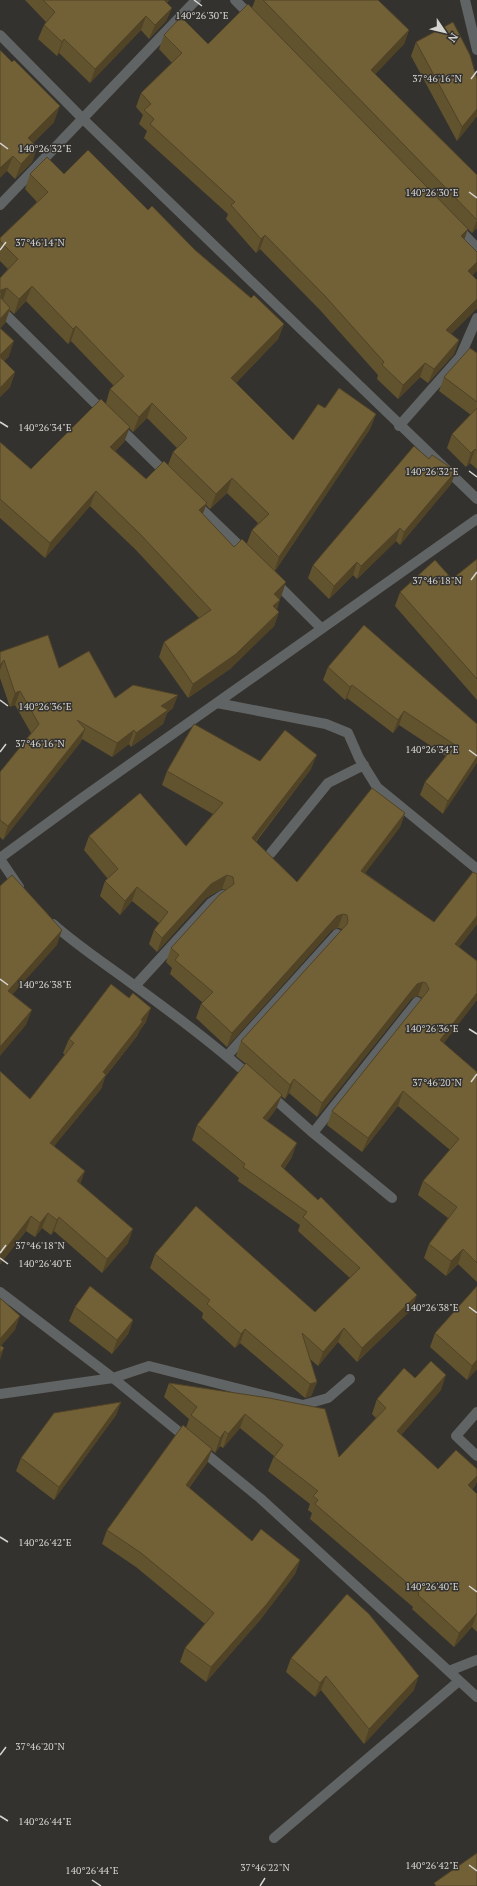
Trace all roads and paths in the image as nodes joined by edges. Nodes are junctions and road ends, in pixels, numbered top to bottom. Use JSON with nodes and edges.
{"nodes":[{"id":1,"x":196,"y":0,"type":"edge"},
{"id":2,"x":235,"y":0,"type":"edge"},
{"id":3,"x":468,"y":1,"type":"edge"},
{"id":4,"x":257,"y":22,"type":"edge"},
{"id":5,"x":0,"y":35,"type":"edge"},
{"id":6,"x":477,"y":50,"type":"edge"},
{"id":7,"x":83,"y":119,"type":"junction"},
{"id":8,"x":0,"y":205,"type":"edge"},
{"id":9,"x":450,"y":220,"type":"edge"},
{"id":10,"x":477,"y":248,"type":"edge"},
{"id":11,"x":0,"y":309,"type":"edge"},
{"id":12,"x":477,"y":318,"type":"edge"},
{"id":13,"x":400,"y":426,"type":"junction"},
{"id":14,"x":175,"y":482,"type":"edge"},
{"id":15,"x":186,"y":493,"type":"edge"},
{"id":16,"x":477,"y":499,"type":"edge"},
{"id":17,"x":477,"y":519,"type":"edge"},
{"id":18,"x":254,"y":561,"type":"edge"},
{"id":19,"x":265,"y":572,"type":"edge"},
{"id":20,"x":321,"y":628,"type":"junction"},
{"id":21,"x":217,"y":703,"type":"junction"},
{"id":22,"x":364,"y":765,"type":"junction"},
{"id":23,"x":271,"y":853,"type":"dead end"},
{"id":24,"x":0,"y":859,"type":"edge"},
{"id":25,"x":477,"y":870,"type":"edge"},
{"id":26,"x":24,"y":894,"type":"edge"},
{"id":27,"x":223,"y":895,"type":"edge"},
{"id":28,"x":44,"y":917,"type":"edge"},
{"id":29,"x":337,"y":934,"type":"edge"},
{"id":30,"x":135,"y":986,"type":"junction"},
{"id":31,"x":417,"y":1002,"type":"edge"},
{"id":32,"x":227,"y":1056,"type":"junction"},
{"id":33,"x":312,"y":1133,"type":"junction"},
{"id":34,"x":392,"y":1198,"type":"dead end"},
{"id":35,"x":0,"y":1292,"type":"edge"},
{"id":36,"x":113,"y":1378,"type":"junction"},
{"id":37,"x":350,"y":1379,"type":"dead end"},
{"id":38,"x":0,"y":1394,"type":"edge"},
{"id":39,"x":477,"y":1412,"type":"edge"},
{"id":40,"x":477,"y":1456,"type":"edge"},
{"id":41,"x":477,"y":1660,"type":"edge"},
{"id":42,"x":449,"y":1671,"type":"junction"},
{"id":43,"x":459,"y":1681,"type":"junction"},
{"id":44,"x":477,"y":1697,"type":"edge"},
{"id":45,"x":274,"y":1838,"type":"dead end"}],
"edges":[{"from":1,"to":7,"type":"street"},
{"from":2,"to":4,"type":"street"},
{"from":3,"to":6,"type":"street"},
{"from":5,"to":7,"type":"street"},
{"from":7,"to":8,"type":"street"},
{"from":7,"to":13,"type":"street"},
{"from":9,"to":10,"type":"street"},
{"from":11,"to":14,"type":"street"},
{"from":12,"to":13,"type":"street"},
{"from":13,"to":16,"type":"street"},
{"from":15,"to":18,"type":"street"},
{"from":17,"to":20,"type":"street"},
{"from":19,"to":20,"type":"street"},
{"from":20,"to":21,"type":"street"},
{"from":21,"to":22,"type":"street"},
{"from":21,"to":24,"type":"street"},
{"from":22,"to":23,"type":"street"},
{"from":22,"to":25,"type":"street"},
{"from":24,"to":26,"type":"street"},
{"from":27,"to":30,"type":"street"},
{"from":28,"to":30,"type":"street"},
{"from":29,"to":32,"type":"street"},
{"from":30,"to":32,"type":"street"},
{"from":31,"to":33,"type":"street"},
{"from":32,"to":33,"type":"street"},
{"from":33,"to":34,"type":"street"},
{"from":35,"to":36,"type":"street"},
{"from":36,"to":37,"type":"street"},
{"from":36,"to":38,"type":"street"},
{"from":36,"to":42,"type":"street"},
{"from":39,"to":40,"type":"street"},
{"from":41,"to":42,"type":"street"},
{"from":42,"to":43,"type":"street"},
{"from":43,"to":44,"type":"street"},
{"from":43,"to":45,"type":"street"}]}
